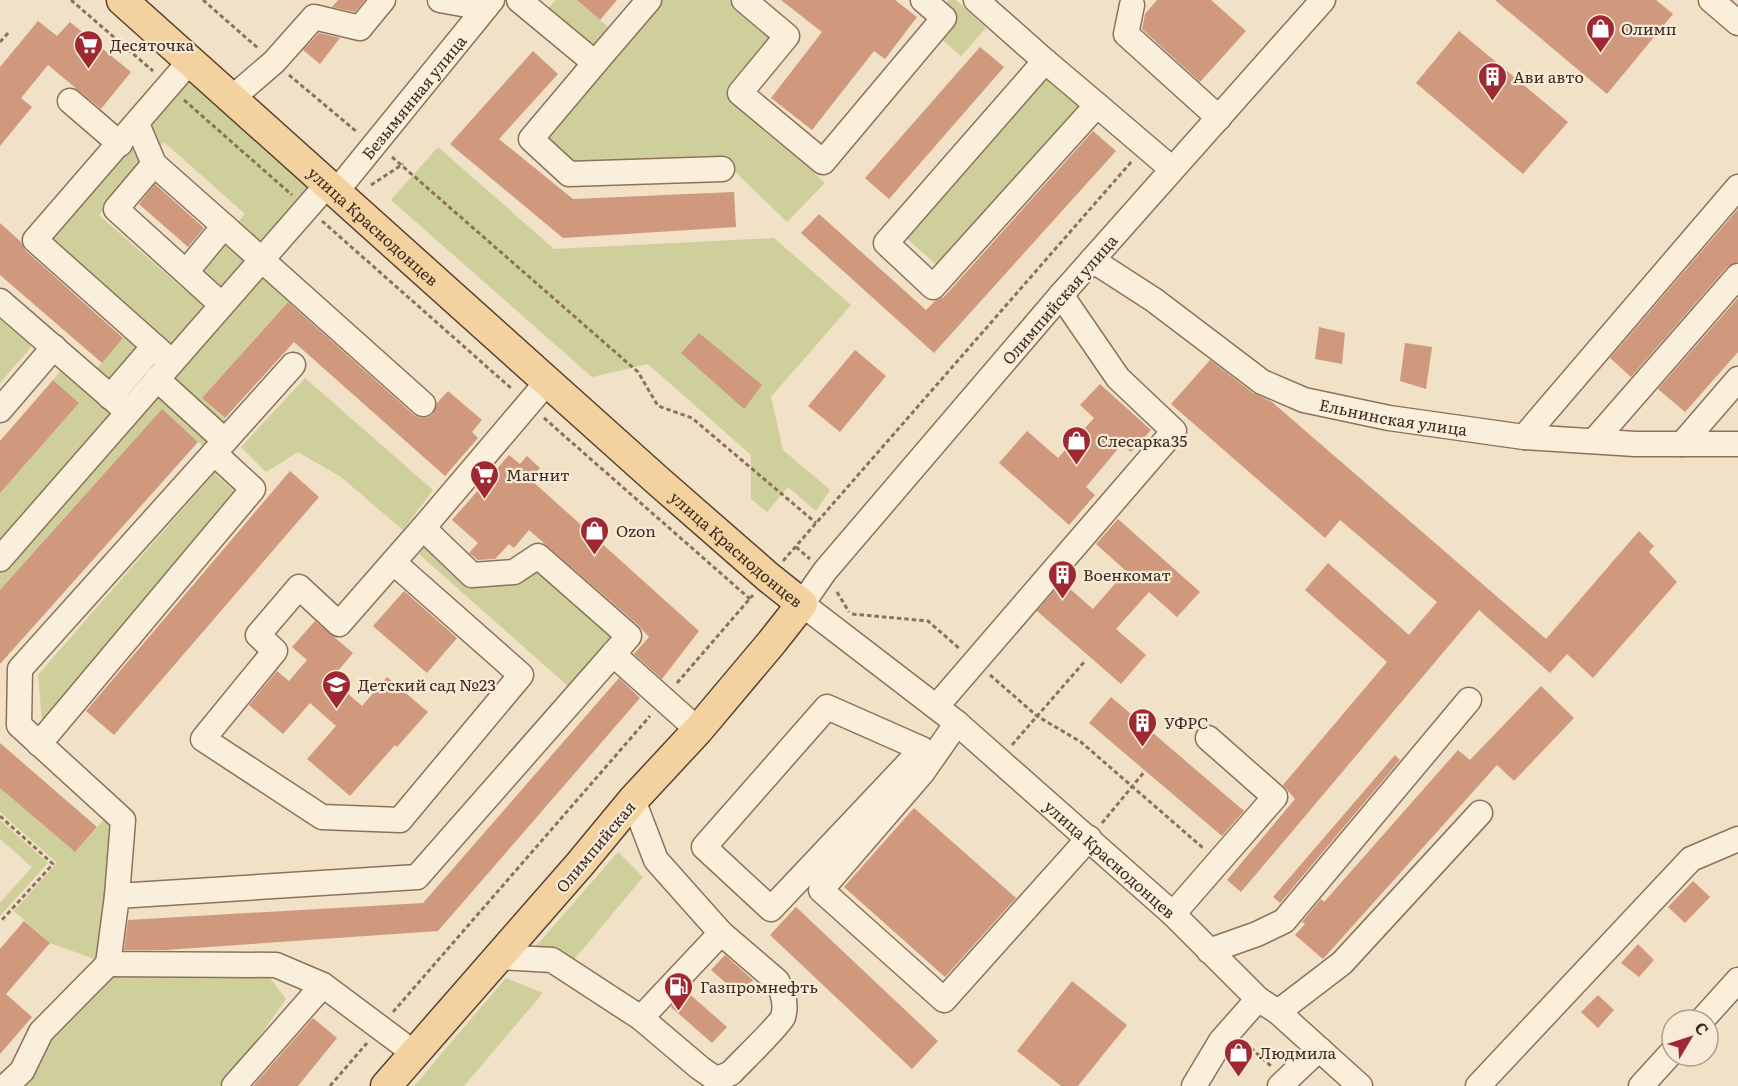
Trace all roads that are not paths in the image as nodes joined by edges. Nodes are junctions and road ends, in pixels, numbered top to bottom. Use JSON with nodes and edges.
{"nodes":[{"id":1,"x":122,"y":0,"type":"edge"},
{"id":2,"x":383,"y":0,"type":"edge"},
{"id":3,"x":440,"y":0,"type":"edge"},
{"id":4,"x":519,"y":0,"type":"edge"},
{"id":5,"x":650,"y":0,"type":"edge"},
{"id":6,"x":744,"y":0,"type":"edge"},
{"id":7,"x":923,"y":0,"type":"edge"},
{"id":8,"x":976,"y":0,"type":"edge"},
{"id":9,"x":1323,"y":0,"type":"edge"},
{"id":10,"x":1711,"y":0,"type":"edge"},
{"id":11,"x":1131,"y":2,"type":"edge"},
{"id":12,"x":488,"y":4,"type":"edge"},
{"id":13,"x":1738,"y":23,"type":"edge"},
{"id":14,"x":190,"y":61,"type":"junction"},
{"id":15,"x":1045,"y":61,"type":"junction"},
{"id":16,"x":595,"y":63,"type":"junction"},
{"id":17,"x":232,"y":98,"type":"junction"},
{"id":18,"x":70,"y":101,"type":"dead end"},
{"id":19,"x":1097,"y":105,"type":"junction"},
{"id":20,"x":1219,"y":118,"type":"junction"},
{"id":21,"x":137,"y":124,"type":"junction"},
{"id":22,"x":120,"y":144,"type":"junction"},
{"id":23,"x":154,"y":164,"type":"junction"},
{"id":24,"x":723,"y":169,"type":"dead end"},
{"id":25,"x":1172,"y":169,"type":"junction"},
{"id":26,"x":1738,"y":187,"type":"edge"},
{"id":27,"x":331,"y":189,"type":"junction"},
{"id":28,"x":225,"y":226,"type":"junction"},
{"id":29,"x":1092,"y":260,"type":"junction"},
{"id":30,"x":262,"y":261,"type":"junction"},
{"id":31,"x":186,"y":272,"type":"junction"},
{"id":32,"x":1738,"y":276,"type":"edge"},
{"id":33,"x":1061,"y":295,"type":"junction"},
{"id":34,"x":0,"y":301,"type":"edge"},
{"id":35,"x":222,"y":305,"type":"junction"},
{"id":36,"x":154,"y":346,"type":"junction"},
{"id":37,"x":54,"y":348,"type":"junction"},
{"id":38,"x":293,"y":364,"type":"dead end"},
{"id":39,"x":165,"y":371,"type":"junction"},
{"id":40,"x":1738,"y":379,"type":"edge"},
{"id":41,"x":538,"y":393,"type":"junction"},
{"id":42,"x":119,"y":404,"type":"junction"},
{"id":43,"x":423,"y":404,"type":"dead end"},
{"id":44,"x":0,"y":410,"type":"edge"},
{"id":45,"x":1524,"y":437,"type":"junction"},
{"id":46,"x":1593,"y":441,"type":"junction"},
{"id":47,"x":1682,"y":444,"type":"junction"},
{"id":48,"x":1738,"y":444,"type":"edge"},
{"id":49,"x":220,"y":447,"type":"junction"},
{"id":50,"x":423,"y":528,"type":"junction"},
{"id":51,"x":0,"y":559,"type":"edge"},
{"id":52,"x":393,"y":562,"type":"junction"},
{"id":53,"x":802,"y":604,"type":"junction"},
{"id":54,"x":613,"y":654,"type":"junction"},
{"id":55,"x":1469,"y":700,"type":"dead end"},
{"id":56,"x":936,"y":707,"type":"junction"},
{"id":57,"x":957,"y":723,"type":"junction"},
{"id":58,"x":698,"y":730,"type":"junction"},
{"id":59,"x":1208,"y":738,"type":"dead end"},
{"id":60,"x":39,"y":744,"type":"junction"},
{"id":61,"x":922,"y":749,"type":"joint"},
{"id":62,"x":633,"y":800,"type":"junction"},
{"id":63,"x":1480,"y":813,"type":"dead end"},
{"id":64,"x":1089,"y":838,"type":"junction"},
{"id":65,"x":1738,"y":839,"type":"edge"},
{"id":66,"x":117,"y":896,"type":"junction"},
{"id":67,"x":1173,"y":914,"type":"junction"},
{"id":68,"x":721,"y":933,"type":"junction"},
{"id":69,"x":1209,"y":951,"type":"junction"},
{"id":70,"x":499,"y":957,"type":"junction"},
{"id":71,"x":108,"y":964,"type":"junction"},
{"id":72,"x":1738,"y":980,"type":"edge"},
{"id":73,"x":322,"y":985,"type":"junction"},
{"id":74,"x":1268,"y":1005,"type":"junction"},
{"id":75,"x":1713,"y":1008,"type":"edge"},
{"id":76,"x":641,"y":1018,"type":"junction"},
{"id":77,"x":1319,"y":1049,"type":"junction"},
{"id":78,"x":414,"y":1053,"type":"junction"},
{"id":79,"x":1660,"y":1065,"type":"edge"},
{"id":80,"x":1284,"y":1083,"type":"edge"},
{"id":81,"x":1353,"y":1084,"type":"edge"},
{"id":82,"x":6,"y":1086,"type":"edge"},
{"id":83,"x":234,"y":1086,"type":"edge"},
{"id":84,"x":386,"y":1086,"type":"edge"},
{"id":85,"x":1194,"y":1086,"type":"edge"},
{"id":86,"x":1478,"y":1086,"type":"edge"},
{"id":87,"x":1641,"y":1086,"type":"edge"}],
"edges":[{"from":1,"to":14,"type":"main road","name":"улица Краснодонцев"},
{"from":2,"to":17,"type":"street"},
{"from":3,"to":12,"type":"street"},
{"from":4,"to":16,"type":"street"},
{"from":5,"to":16,"type":"street"},
{"from":6,"to":7,"type":"street"},
{"from":8,"to":15,"type":"street"},
{"from":9,"to":20,"type":"street","name":"Олимпийская улица"},
{"from":10,"to":13,"type":"street"},
{"from":11,"to":20,"type":"street"},
{"from":12,"to":27,"type":"street","name":"Безымянная улица"},
{"from":14,"to":17,"type":"main road","name":"улица Краснодонцев"},
{"from":14,"to":21,"type":"street"},
{"from":15,"to":19,"type":"street"},
{"from":15,"to":19,"type":"street"},
{"from":16,"to":24,"type":"street"},
{"from":17,"to":27,"type":"main road","name":"улица Краснодонцев"},
{"from":18,"to":22,"type":"street"},
{"from":19,"to":25,"type":"street"},
{"from":20,"to":25,"type":"street","name":"Олимпийская улица"},
{"from":21,"to":22,"type":"street"},
{"from":21,"to":23,"type":"street"},
{"from":22,"to":36,"type":"street"},
{"from":23,"to":28,"type":"street"},
{"from":23,"to":31,"type":"street"},
{"from":25,"to":29,"type":"street","name":"Олимпийская улица"},
{"from":26,"to":45,"type":"street"},
{"from":27,"to":30,"type":"street","name":"Безымянная улица"},
{"from":27,"to":41,"type":"main road","name":"улица Краснодонцев"},
{"from":28,"to":30,"type":"street"},
{"from":28,"to":31,"type":"street"},
{"from":29,"to":33,"type":"street","name":"Олимпийская улица"},
{"from":29,"to":45,"type":"street","name":"Ельнинская улица"},
{"from":30,"to":35,"type":"street","name":"Безымянная улица"},
{"from":30,"to":43,"type":"street"},
{"from":31,"to":35,"type":"street"},
{"from":32,"to":46,"type":"street"},
{"from":33,"to":53,"type":"street","name":"Олимпийская улица"},
{"from":33,"to":56,"type":"street"},
{"from":34,"to":37,"type":"street"},
{"from":35,"to":39,"type":"street","name":"Безымянная улица"},
{"from":36,"to":39,"type":"street"},
{"from":36,"to":42,"type":"street"},
{"from":37,"to":42,"type":"street"},
{"from":37,"to":44,"type":"street"},
{"from":38,"to":49,"type":"street"},
{"from":39,"to":42,"type":"street","name":"Безымянная улица"},
{"from":39,"to":49,"type":"street"},
{"from":40,"to":47,"type":"street"},
{"from":41,"to":50,"type":"street"},
{"from":41,"to":53,"type":"main road","name":"улица Краснодонцев"},
{"from":42,"to":51,"type":"street"},
{"from":45,"to":46,"type":"street","name":"Ельнинская улица"},
{"from":46,"to":47,"type":"street","name":"Ельнинская улица"},
{"from":47,"to":48,"type":"street","name":"Ельнинская улица"},
{"from":49,"to":60,"type":"street"},
{"from":49,"to":60,"type":"street"},
{"from":50,"to":52,"type":"street"},
{"from":50,"to":54,"type":"street"},
{"from":52,"to":52,"type":"street"},
{"from":53,"to":56,"type":"street","name":"улица Краснодонцев"},
{"from":53,"to":58,"type":"main road","name":"Олимпийская"},
{"from":54,"to":58,"type":"street"},
{"from":54,"to":66,"type":"street"},
{"from":55,"to":69,"type":"street"},
{"from":56,"to":57,"type":"street","name":"улица Краснодонцев"},
{"from":57,"to":64,"type":"street","name":"улица Краснодонцев"},
{"from":57,"to":64,"type":"street"},
{"from":58,"to":62,"type":"main road","name":"Олимпийская"},
{"from":59,"to":67,"type":"street"},
{"from":60,"to":66,"type":"street"},
{"from":61,"to":61,"type":"street"},
{"from":62,"to":68,"type":"street"},
{"from":62,"to":70,"type":"main road","name":"Олимпийская"},
{"from":63,"to":74,"type":"street"},
{"from":64,"to":67,"type":"street","name":"улица Краснодонцев"},
{"from":65,"to":86,"type":"street"},
{"from":66,"to":71,"type":"street"},
{"from":67,"to":69,"type":"street","name":"улица Краснодонцев"},
{"from":68,"to":76,"type":"street"},
{"from":68,"to":76,"type":"street"},
{"from":69,"to":74,"type":"street","name":"улица Краснодонцев"},
{"from":70,"to":76,"type":"street"},
{"from":70,"to":78,"type":"main road","name":"Олимпийская"},
{"from":71,"to":73,"type":"street"},
{"from":71,"to":82,"type":"street"},
{"from":72,"to":75,"type":"street"},
{"from":73,"to":78,"type":"street"},
{"from":73,"to":83,"type":"street"},
{"from":74,"to":77,"type":"street","name":"улица Краснодонцев"},
{"from":74,"to":85,"type":"street"},
{"from":77,"to":80,"type":"street"},
{"from":77,"to":81,"type":"street","name":"улица Краснодонцев"},
{"from":78,"to":84,"type":"main road","name":"Олимпийская"},
{"from":79,"to":87,"type":"street"}]}
